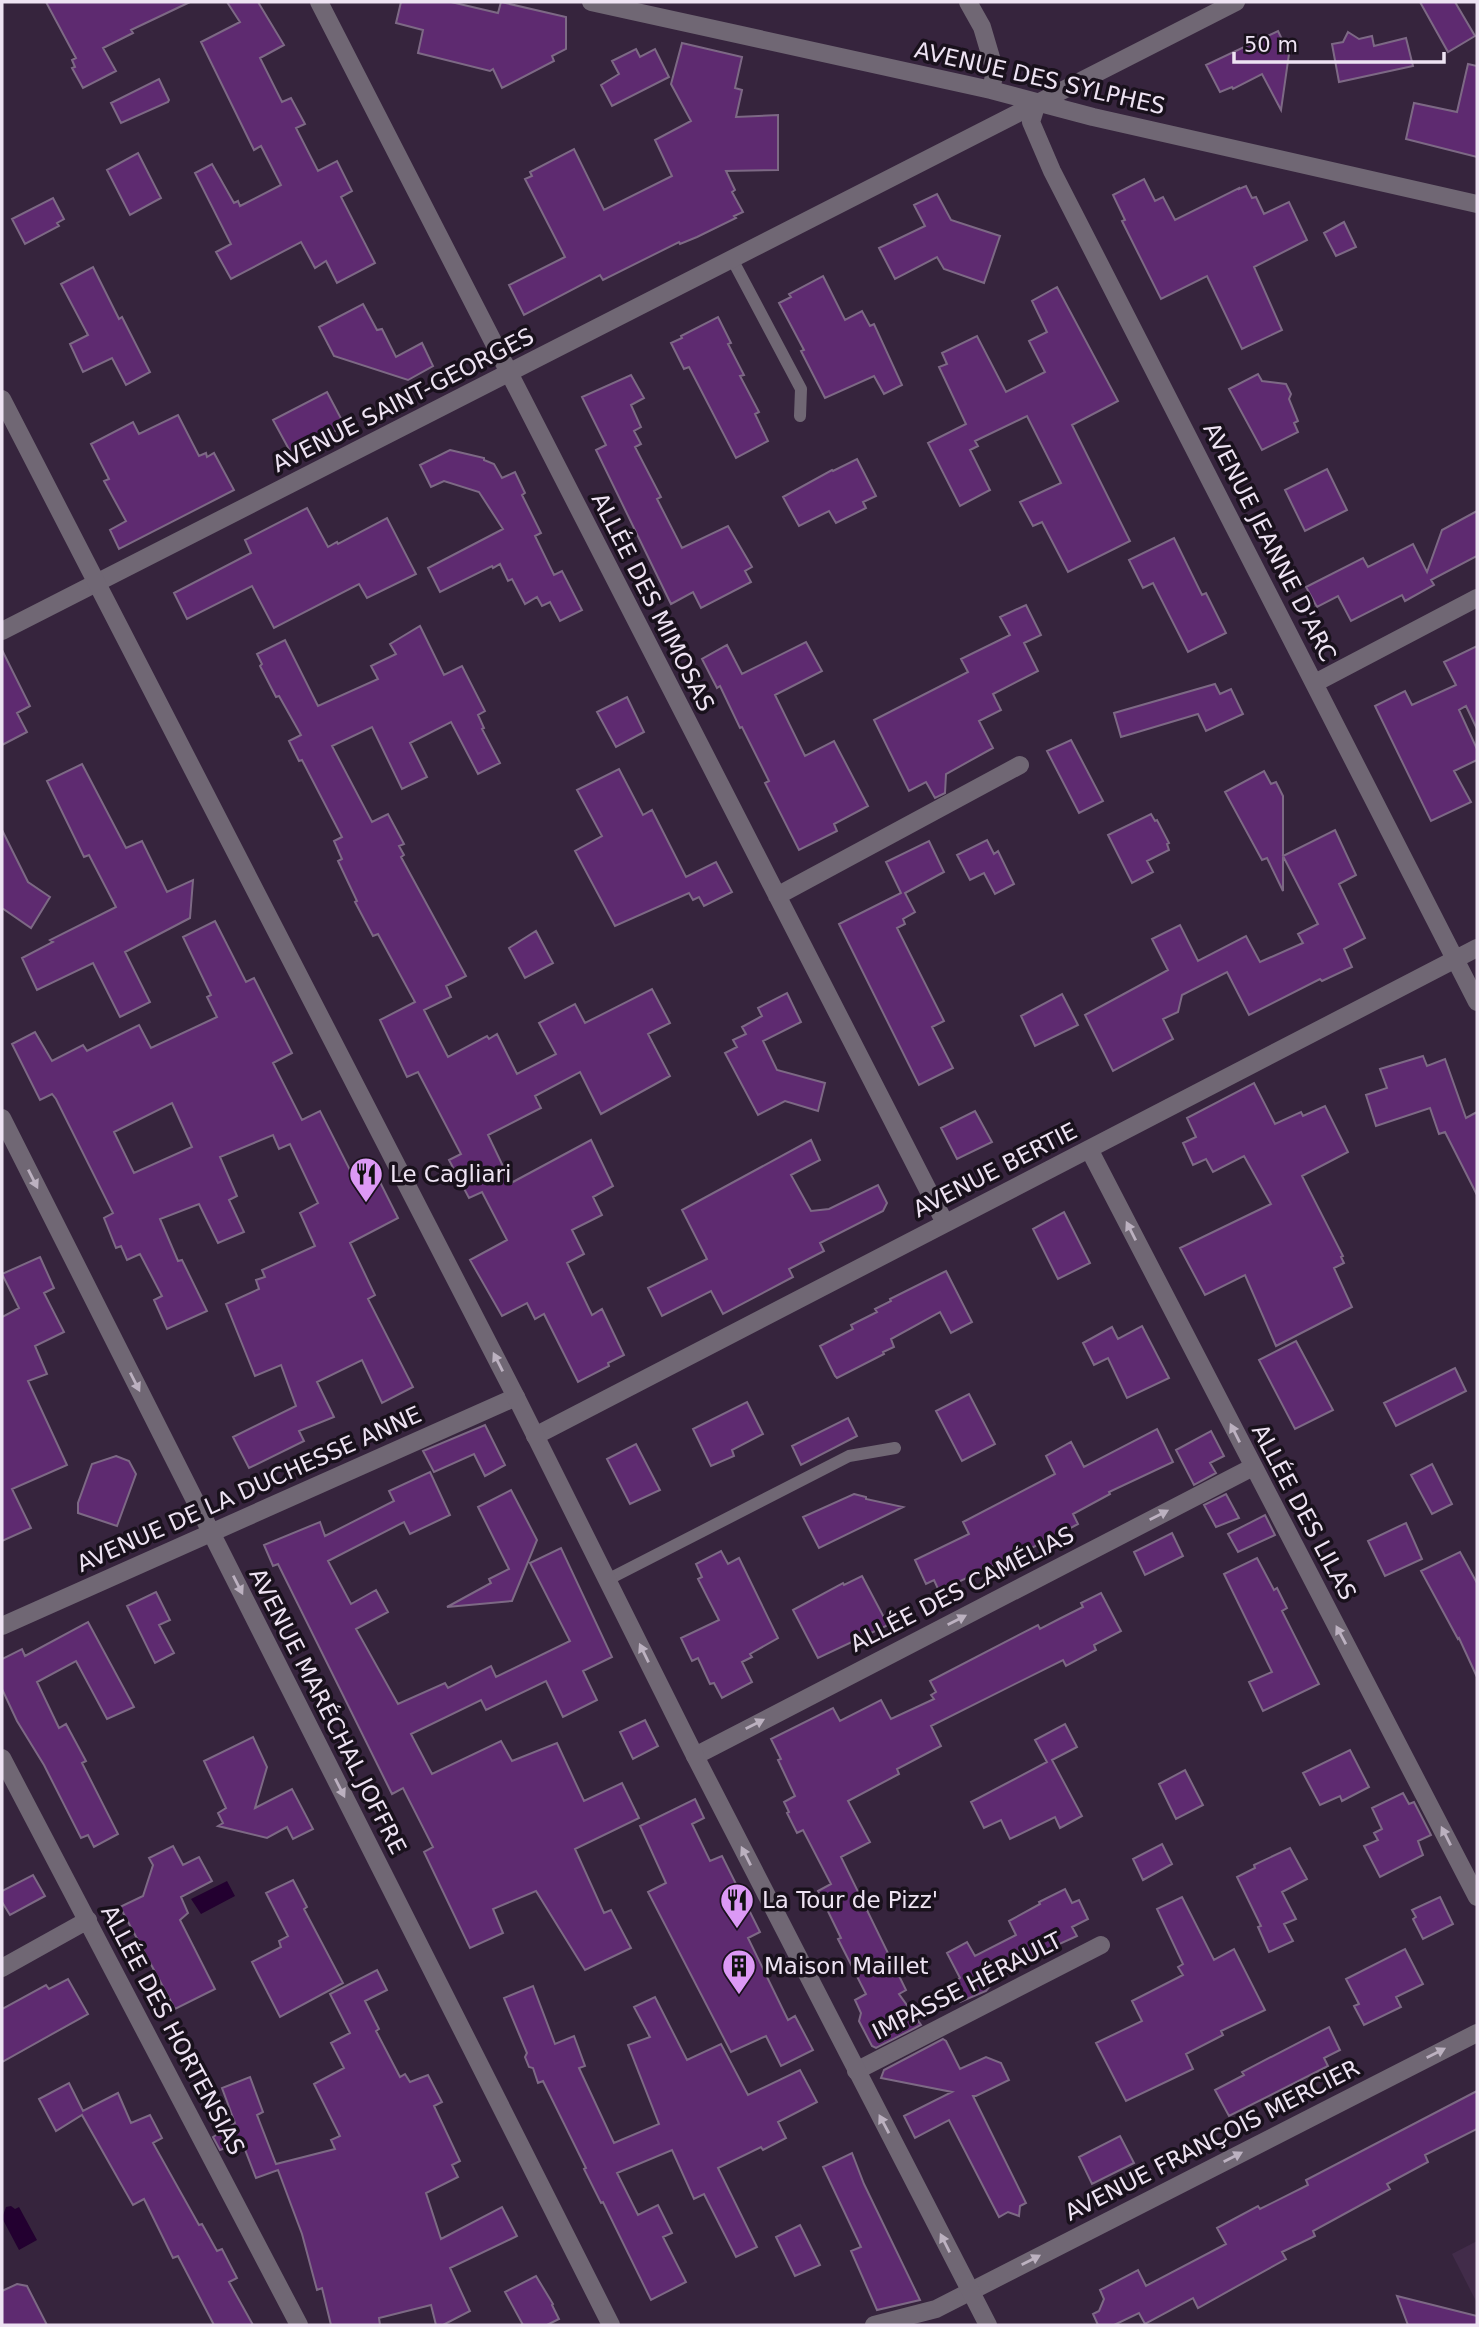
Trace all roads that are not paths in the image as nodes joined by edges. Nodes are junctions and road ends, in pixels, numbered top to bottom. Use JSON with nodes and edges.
{"nodes":[{"id":1,"x":319,"y":2,"type":"edge"},
{"id":2,"x":591,"y":2,"type":"edge"},
{"id":3,"x":968,"y":2,"type":"edge"},
{"id":4,"x":1236,"y":2,"type":"edge"},
{"id":5,"x":991,"y":90,"type":"junction"},
{"id":6,"x":1037,"y":103,"type":"junction"},
{"id":7,"x":1477,"y":204,"type":"edge"},
{"id":8,"x":732,"y":259,"type":"junction"},
{"id":9,"x":508,"y":374,"type":"junction"},
{"id":10,"x":2,"y":399,"type":"edge"},
{"id":11,"x":800,"y":416,"type":"dead end"},
{"id":12,"x":97,"y":584,"type":"junction"},
{"id":13,"x":1477,"y":598,"type":"edge"},
{"id":14,"x":2,"y":631,"type":"edge"},
{"id":15,"x":1315,"y":682,"type":"junction"},
{"id":16,"x":1020,"y":765,"type":"dead end"},
{"id":17,"x":777,"y":896,"type":"junction"},
{"id":18,"x":1477,"y":948,"type":"edge"},
{"id":19,"x":1455,"y":959,"type":"junction"},
{"id":20,"x":1477,"y":1002,"type":"edge"},
{"id":21,"x":2,"y":1118,"type":"edge"},
{"id":22,"x":1089,"y":1149,"type":"junction"},
{"id":23,"x":946,"y":1223,"type":"junction"},
{"id":24,"x":516,"y":1397,"type":"junction"},
{"id":25,"x":535,"y":1436,"type":"junction"},
{"id":26,"x":895,"y":1448,"type":"dead end"},
{"id":27,"x":1252,"y":1467,"type":"junction"},
{"id":28,"x":211,"y":1532,"type":"junction"},
{"id":29,"x":607,"y":1580,"type":"junction"},
{"id":30,"x":2,"y":1626,"type":"edge"},
{"id":31,"x":695,"y":1756,"type":"junction"},
{"id":32,"x":2,"y":1758,"type":"edge"},
{"id":33,"x":1477,"y":1897,"type":"edge"},
{"id":34,"x":88,"y":1920,"type":"junction"},
{"id":35,"x":1101,"y":1945,"type":"dead end"},
{"id":36,"x":2,"y":1968,"type":"edge"},
{"id":37,"x":1477,"y":2033,"type":"edge"},
{"id":38,"x":856,"y":2071,"type":"junction"},
{"id":39,"x":970,"y":2291,"type":"junction"},
{"id":40,"x":299,"y":2325,"type":"edge"},
{"id":41,"x":611,"y":2325,"type":"edge"},
{"id":42,"x":874,"y":2325,"type":"edge"},
{"id":43,"x":988,"y":2325,"type":"edge"}],
"edges":[{"from":1,"to":9,"type":"street","name":"ALLÉE DES MIMOSAS"},
{"from":2,"to":5,"type":"street","name":"AVENUE DES SYLPHES"},
{"from":3,"to":5,"type":"street"},
{"from":4,"to":6,"type":"street","name":"AVENUE SAINT-GEORGES"},
{"from":5,"to":6,"type":"street","name":"AVENUE DES SYLPHES"},
{"from":6,"to":7,"type":"street","name":"AVENUE DES SYLPHES"},
{"from":6,"to":8,"type":"street","name":"AVENUE SAINT-GEORGES"},
{"from":6,"to":15,"type":"street","name":"AVENUE JEANNE D'ARC"},
{"from":8,"to":9,"type":"street","name":"AVENUE SAINT-GEORGES"},
{"from":8,"to":11,"type":"lane"},
{"from":9,"to":12,"type":"street","name":"AVENUE SAINT-GEORGES"},
{"from":9,"to":17,"type":"street","name":"ALLÉE DES MIMOSAS"},
{"from":10,"to":12,"type":"street"},
{"from":12,"to":14,"type":"street","name":"AVENUE SAINT-GEORGES"},
{"from":24,"to":12,"type":"street","one_way":true},
{"from":13,"to":15,"type":"street"},
{"from":15,"to":19,"type":"street","name":"AVENUE JEANNE D'ARC"},
{"from":16,"to":17,"type":"street"},
{"from":17,"to":23,"type":"street","name":"ALLÉE DES MIMOSAS"},
{"from":18,"to":19,"type":"street","name":"AVENUE BERTIE"},
{"from":19,"to":20,"type":"street","name":"AVENUE JEANNE D'ARC"},
{"from":19,"to":22,"type":"street","name":"AVENUE BERTIE"},
{"from":21,"to":28,"type":"street","name":"AVENUE MARÉCHAL JOFFRE","one_way":true},
{"from":22,"to":23,"type":"street","name":"AVENUE BERTIE"},
{"from":27,"to":22,"type":"street","name":"ALLÉE DES LILAS","one_way":true},
{"from":23,"to":25,"type":"street","name":"AVENUE BERTIE"},
{"from":24,"to":25,"type":"street"},
{"from":24,"to":28,"type":"street","name":"AVENUE DE LA DUCHESSE ANNE"},
{"from":25,"to":29,"type":"street"},
{"from":26,"to":29,"type":"lane"},
{"from":31,"to":27,"type":"street","name":"ALLÉE DES CAMÉLIAS","one_way":true},
{"from":33,"to":27,"type":"street","name":"ALLÉE DES LILAS","one_way":true},
{"from":28,"to":30,"type":"street","name":"AVENUE DE LA DUCHESSE ANNE"},
{"from":28,"to":41,"type":"street","name":"AVENUE MARÉCHAL JOFFRE","one_way":true},
{"from":31,"to":29,"type":"street","one_way":true},
{"from":38,"to":31,"type":"street","one_way":true},
{"from":32,"to":34,"type":"street","name":"ALLÉE DES HORTENSIAS"},
{"from":34,"to":36,"type":"street"},
{"from":34,"to":40,"type":"street","name":"ALLÉE DES HORTENSIAS"},
{"from":35,"to":38,"type":"street","name":"IMPASSE HÉRAULT"},
{"from":39,"to":37,"type":"street","name":"AVENUE FRANÇOIS MERCIER","one_way":true},
{"from":39,"to":38,"type":"street","one_way":true},
{"from":39,"to":42,"type":"street","name":"AVENUE FRANÇOIS MERCIER"},
{"from":39,"to":43,"type":"street"}]}
